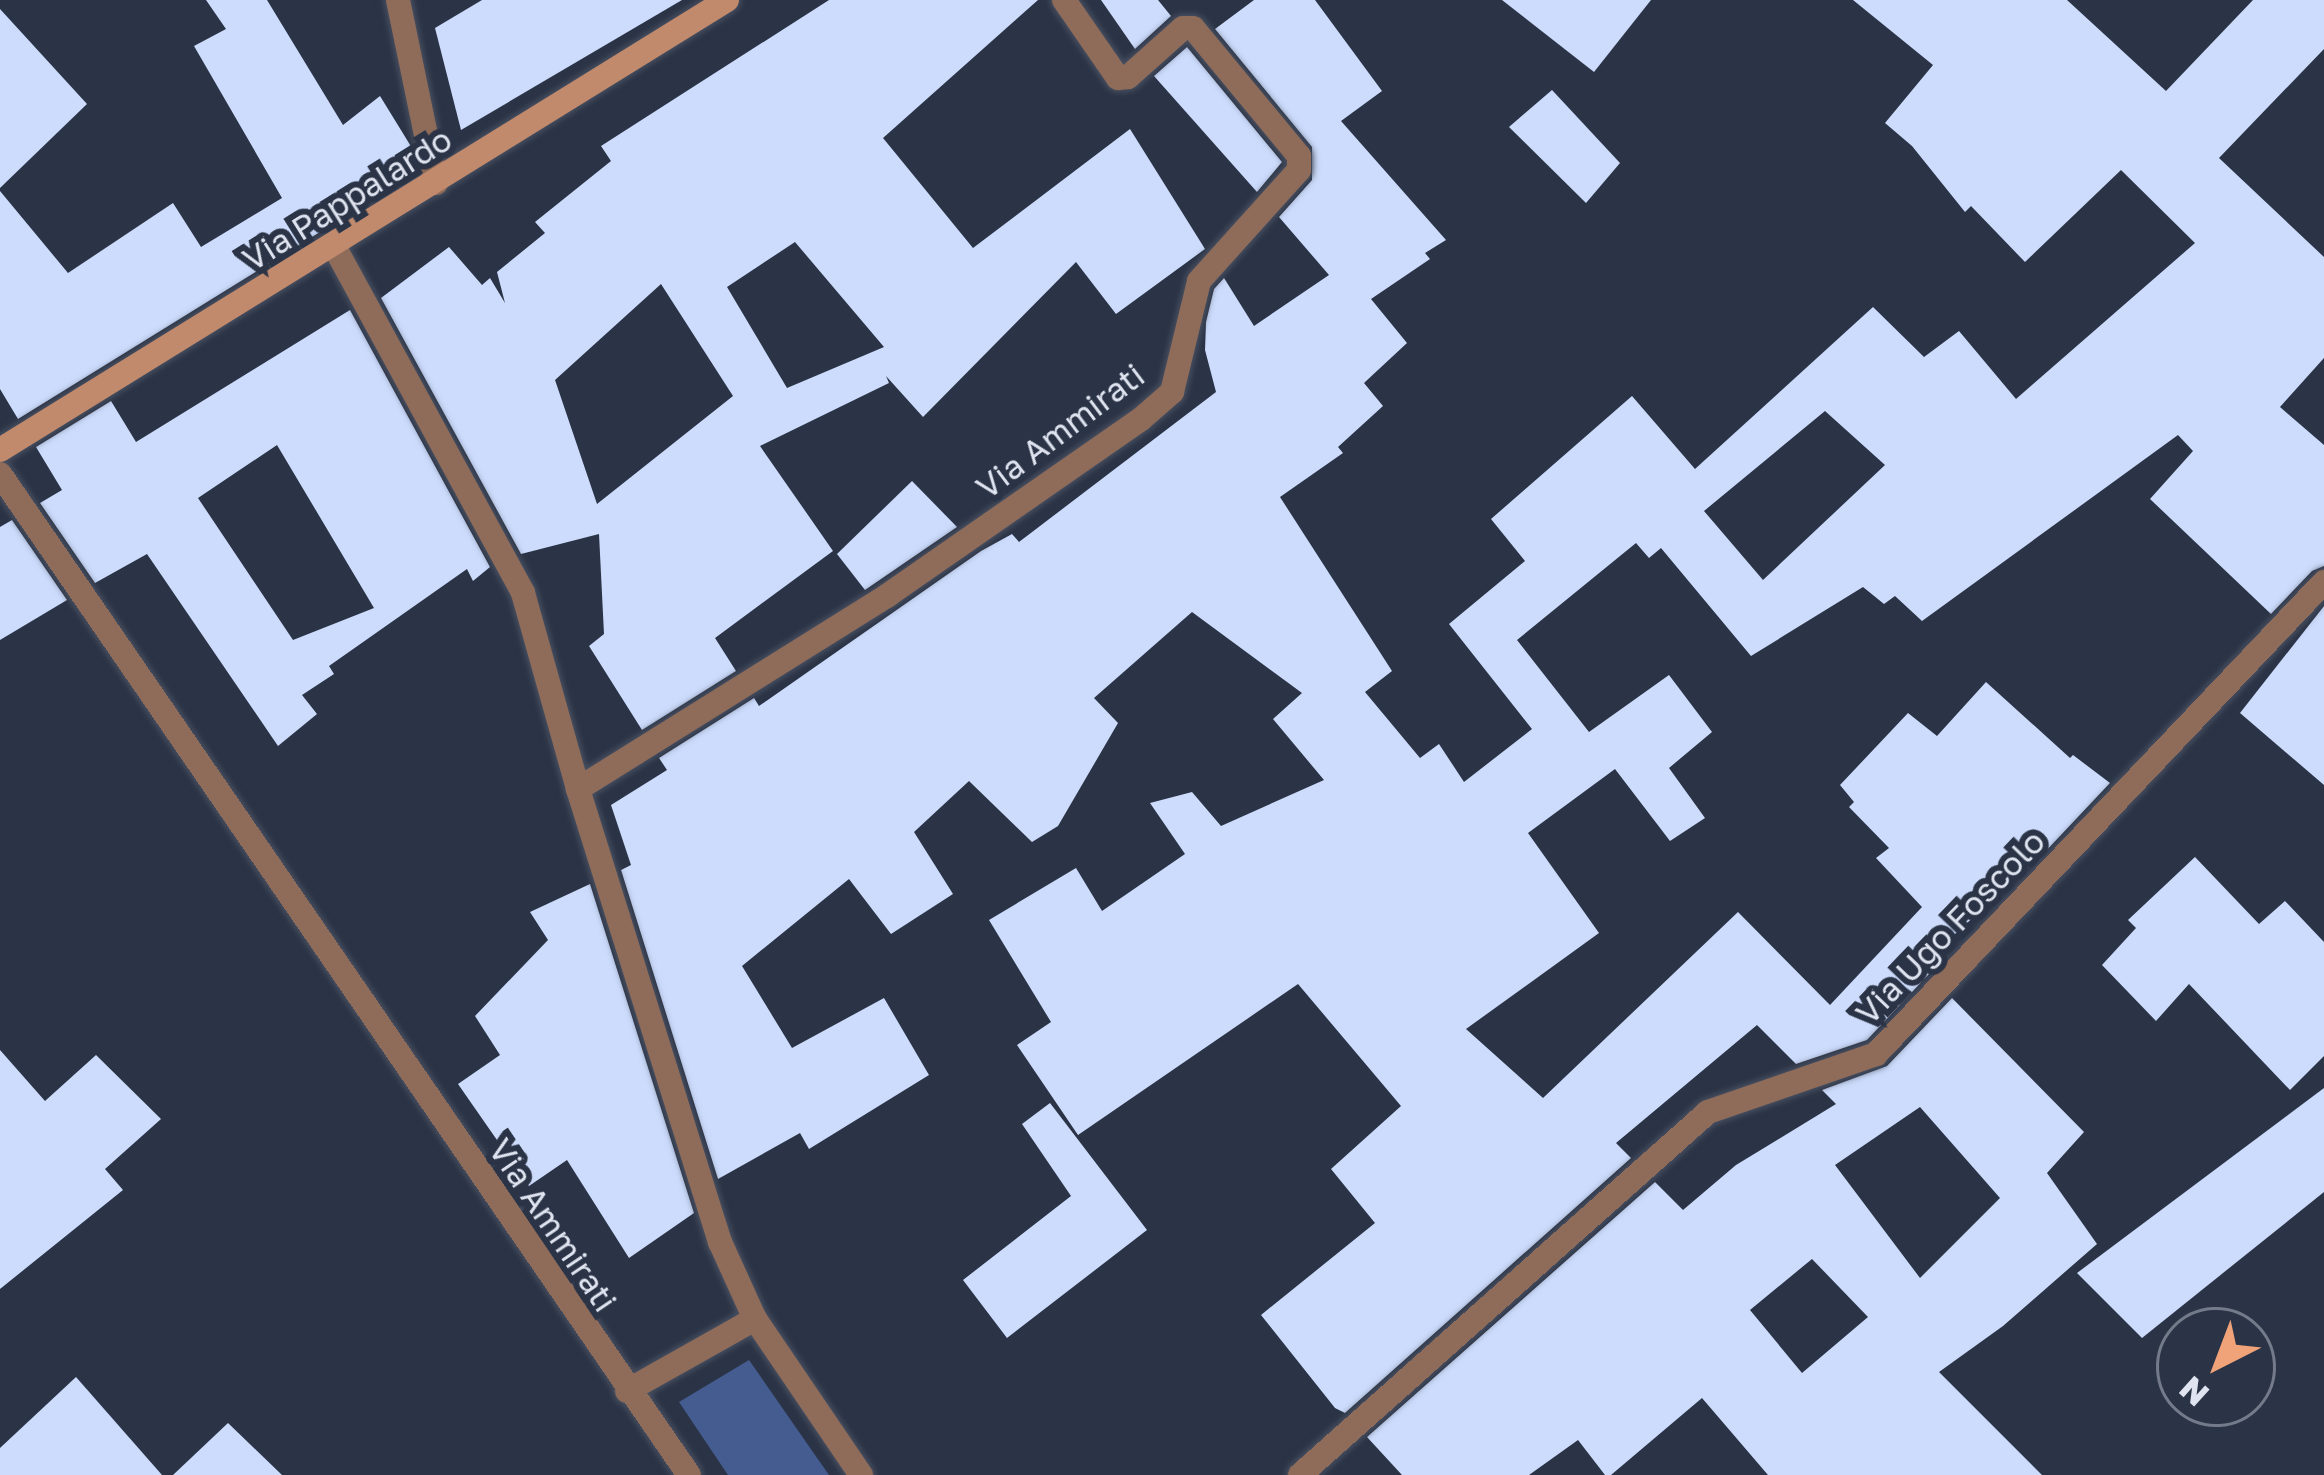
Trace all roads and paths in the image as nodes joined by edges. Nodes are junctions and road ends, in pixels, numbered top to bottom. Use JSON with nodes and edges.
{"nodes":[{"id":1,"x":398,"y":0,"type":"edge"},
{"id":2,"x":727,"y":0,"type":"edge"},
{"id":3,"x":1064,"y":0,"type":"edge"},
{"id":4,"x":436,"y":183,"type":"junction"},
{"id":5,"x":334,"y":246,"type":"junction"},
{"id":6,"x":0,"y":450,"type":"edge"},
{"id":7,"x":0,"y":474,"type":"edge"},
{"id":8,"x":2324,"y":583,"type":"edge"},
{"id":9,"x":578,"y":789,"type":"junction"},
{"id":10,"x":755,"y":1319,"type":"junction"},
{"id":11,"x":627,"y":1391,"type":"junction"},
{"id":12,"x":689,"y":1475,"type":"edge"},
{"id":13,"x":861,"y":1475,"type":"edge"},
{"id":14,"x":1300,"y":1475,"type":"edge"}],
"edges":[{"from":1,"to":4,"type":"street"},
{"from":2,"to":4,"type":"main road","name":"Via Pappalardo"},
{"from":3,"to":9,"type":"street","name":"Via Ammirati"},
{"from":4,"to":5,"type":"main road","name":"Via Pappalardo"},
{"from":5,"to":6,"type":"main road","name":"Via Pappalardo"},
{"from":5,"to":9,"type":"street"},
{"from":7,"to":11,"type":"street","name":"Via Ammirati"},
{"from":8,"to":14,"type":"street","name":"Via Ugo Foscolo"},
{"from":9,"to":10,"type":"street"},
{"from":10,"to":11,"type":"street"},
{"from":10,"to":13,"type":"street"},
{"from":11,"to":12,"type":"street","name":"Via Ammirati"}]}
